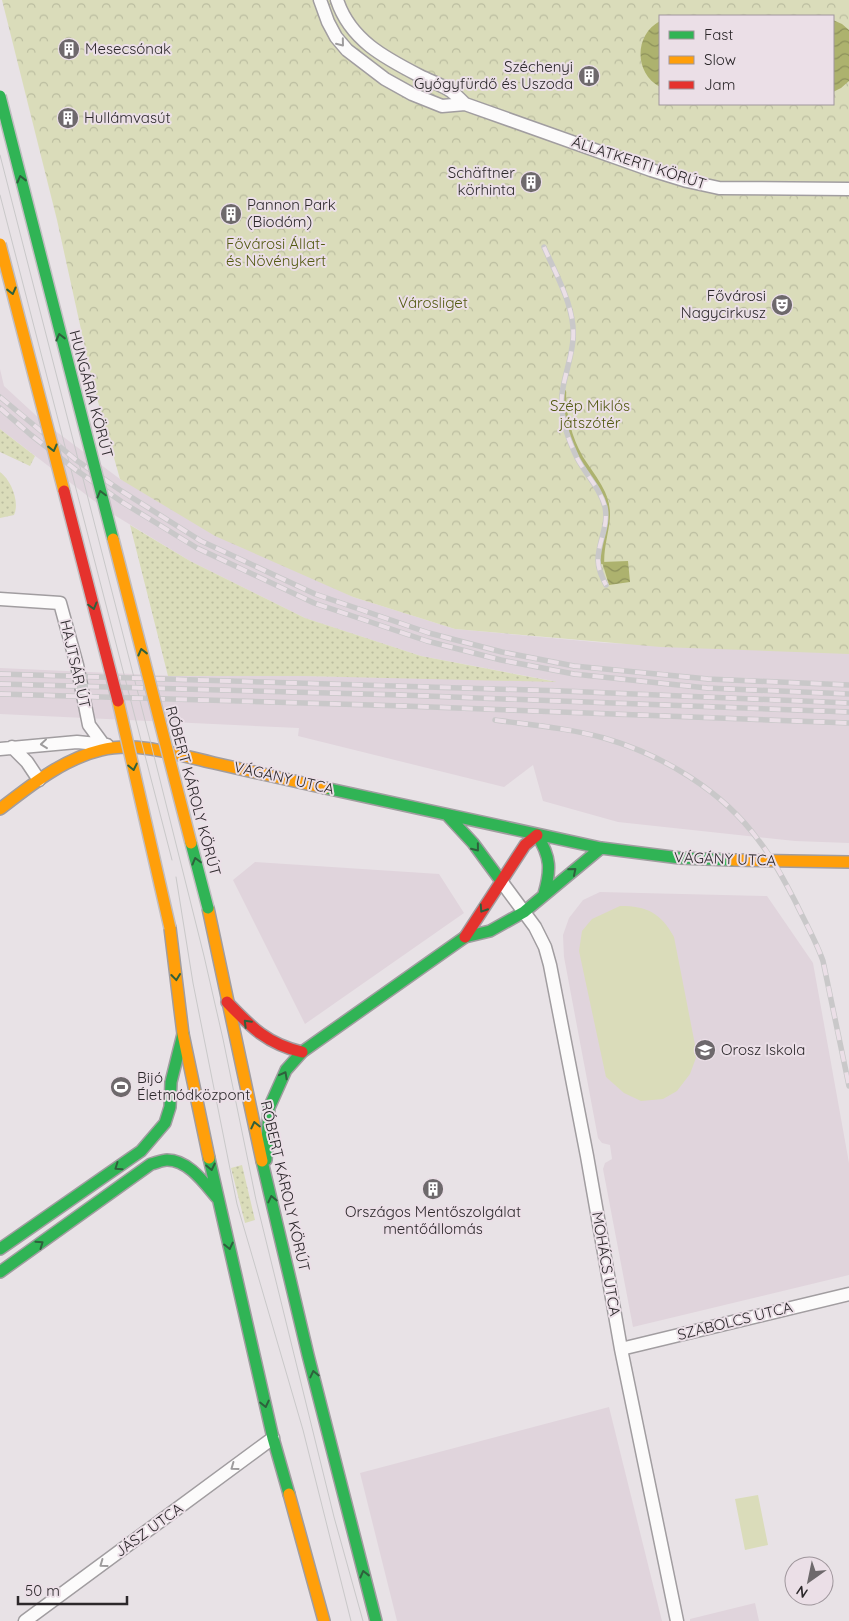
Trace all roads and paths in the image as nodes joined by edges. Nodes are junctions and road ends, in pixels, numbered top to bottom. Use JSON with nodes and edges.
{"nodes":[{"id":1,"x":320,"y":0,"type":"edge"},
{"id":2,"x":337,"y":0,"type":"edge"},
{"id":3,"x":0,"y":96,"type":"edge"},
{"id":4,"x":465,"y":104,"type":"junction"},
{"id":5,"x":849,"y":189,"type":"edge"},
{"id":6,"x":0,"y":244,"type":"edge"},
{"id":7,"x":0,"y":599,"type":"edge"},
{"id":8,"x":154,"y":699,"type":"joint"},
{"id":9,"x":89,"y":725,"type":"junction"},
{"id":10,"x":77,"y":742,"type":"junction"},
{"id":11,"x":103,"y":744,"type":"junction"},
{"id":12,"x":119,"y":747,"type":"junction"},
{"id":13,"x":6,"y":748,"type":"edge"},
{"id":14,"x":39,"y":780,"type":"junction"},
{"id":15,"x":0,"y":809,"type":"edge"},
{"id":16,"x":448,"y":816,"type":"junction"},
{"id":17,"x":537,"y":835,"type":"junction"},
{"id":18,"x":601,"y":848,"type":"junction"},
{"id":19,"x":849,"y":862,"type":"edge"},
{"id":20,"x":501,"y":881,"type":"junction"},
{"id":21,"x":544,"y":894,"type":"junction"},
{"id":22,"x":524,"y":912,"type":"junction"},
{"id":23,"x":465,"y":937,"type":"junction"},
{"id":24,"x":227,"y":1002,"type":"junction"},
{"id":25,"x":183,"y":1034,"type":"junction"},
{"id":26,"x":302,"y":1052,"type":"junction"},
{"id":27,"x":266,"y":1173,"type":"junction"},
{"id":28,"x":218,"y":1199,"type":"junction"},
{"id":29,"x":0,"y":1249,"type":"edge"},
{"id":30,"x":0,"y":1272,"type":"edge"},
{"id":31,"x":849,"y":1294,"type":"edge"},
{"id":32,"x":621,"y":1348,"type":"junction"},
{"id":33,"x":273,"y":1438,"type":"junction"},
{"id":34,"x":25,"y":1621,"type":"edge"},
{"id":35,"x":324,"y":1621,"type":"edge"},
{"id":36,"x":376,"y":1621,"type":"edge"},
{"id":37,"x":677,"y":1621,"type":"edge"}],
"edges":[{"from":1,"to":4,"type":"street","name":"ÁLLATKERTI KÖRÚT","one_way":true},
{"from":2,"to":4,"type":"street","name":"ÁLLATKERTI KÖRÚT"},
{"from":8,"to":3,"type":"main road","name":"HUNGÁRIA KÖRÚT","one_way":true,"bridge":true},
{"from":4,"to":5,"type":"street","name":"ÁLLATKERTI KÖRÚT"},
{"from":6,"to":25,"type":"main road","one_way":true,"bridge":true},
{"from":7,"to":9,"type":"street","name":"HAJTSÁR ÚT"},
{"from":24,"to":8,"type":"main road","name":"RÓBERT KÁROLY KÖRÚT","one_way":true,"bridge":true},
{"from":9,"to":10,"type":"street","name":"HAJTSÁR ÚT"},
{"from":9,"to":11,"type":"street","name":"HAJTSÁR ÚT"},
{"from":10,"to":11,"type":"street"},
{"from":10,"to":13,"type":"street","one_way":true},
{"from":11,"to":12,"type":"street"},
{"from":12,"to":14,"type":"main road","name":"VÁGÁNY UTCA"},
{"from":12,"to":16,"type":"main road","name":"VÁGÁNY UTCA"},
{"from":13,"to":14,"type":"street"},
{"from":14,"to":15,"type":"main road","name":"VÁGÁNY UTCA"},
{"from":16,"to":17,"type":"main road","name":"VÁGÁNY UTCA"},
{"from":16,"to":20,"type":"main road","one_way":true},
{"from":17,"to":18,"type":"main road","name":"VÁGÁNY UTCA"},
{"from":17,"to":20,"type":"main road"},
{"from":17,"to":21,"type":"main road"},
{"from":18,"to":19,"type":"main road","name":"VÁGÁNY UTCA"},
{"from":21,"to":18,"type":"main road","one_way":true},
{"from":20,"to":22,"type":"street"},
{"from":20,"to":23,"type":"main road","one_way":true},
{"from":21,"to":22,"type":"main road"},
{"from":22,"to":23,"type":"main road"},
{"from":22,"to":32,"type":"street","name":"MOHÁCS UTCA"},
{"from":23,"to":26,"type":"main road"},
{"from":26,"to":24,"type":"main road","one_way":true},
{"from":27,"to":24,"type":"main road","name":"RÓBERT KÁROLY KÖRÚT","one_way":true},
{"from":25,"to":28,"type":"main road","one_way":true},
{"from":25,"to":29,"type":"main road","one_way":true},
{"from":27,"to":26,"type":"main road","one_way":true},
{"from":36,"to":27,"type":"main road","name":"RÓBERT KÁROLY KÖRÚT","one_way":true},
{"from":30,"to":28,"type":"main road","one_way":true},
{"from":28,"to":33,"type":"main road","one_way":true},
{"from":31,"to":32,"type":"street","name":"SZABOLCS UTCA"},
{"from":32,"to":37,"type":"street","name":"MOHÁCS UTCA"},
{"from":33,"to":34,"type":"street","name":"JÁSZ UTCA","one_way":true},
{"from":33,"to":35,"type":"main road"}]}
